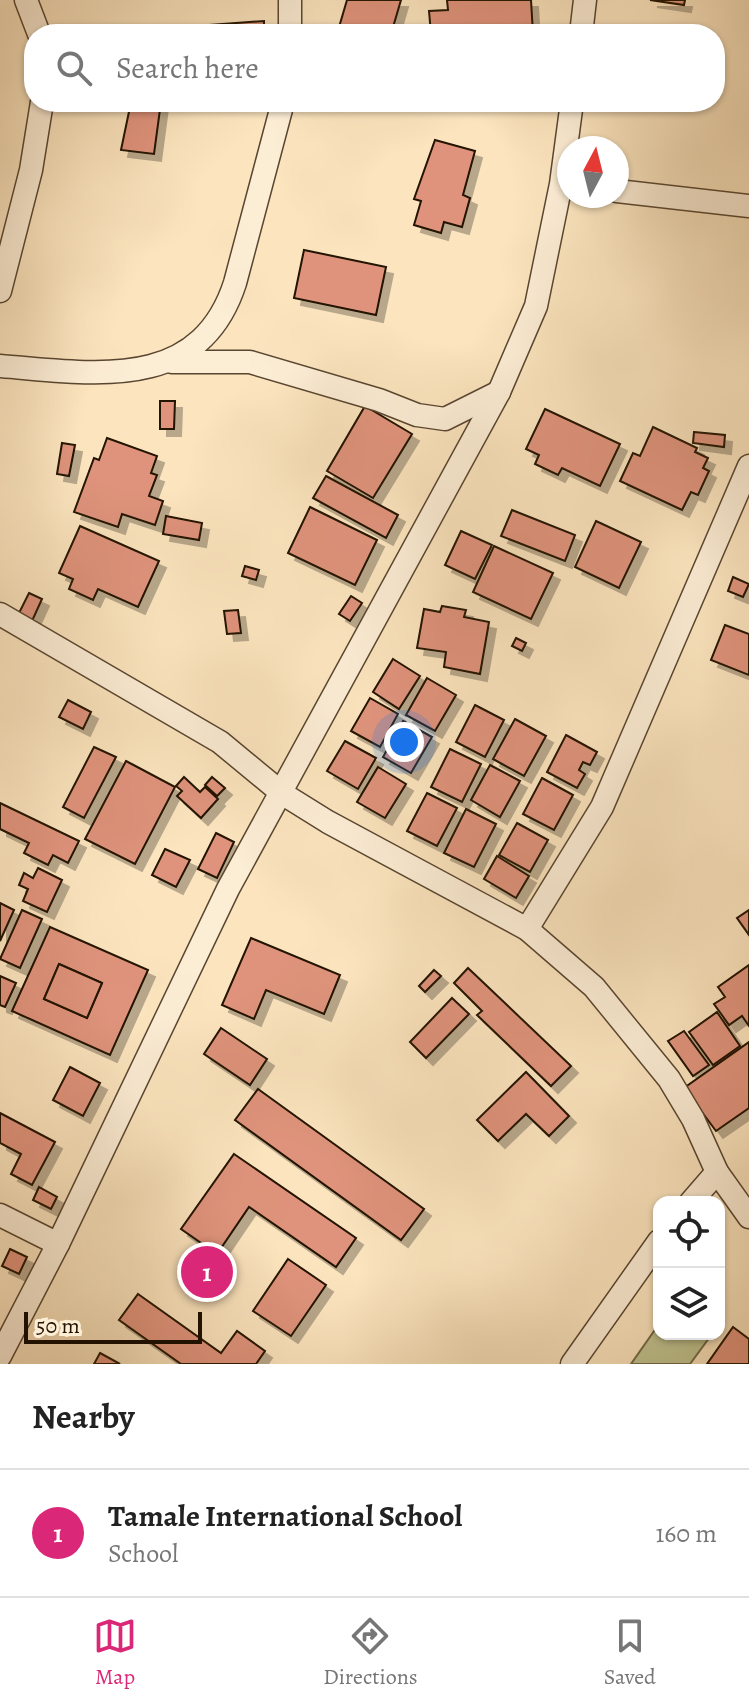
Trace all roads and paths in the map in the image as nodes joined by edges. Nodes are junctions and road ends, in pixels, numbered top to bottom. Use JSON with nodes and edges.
{"nodes":[{"id":1,"x":26,"y":0,"type":"edge"},
{"id":2,"x":290,"y":0,"type":"edge"},
{"id":3,"x":585,"y":0,"type":"edge"},
{"id":4,"x":35,"y":24,"type":"edge"},
{"id":5,"x":290,"y":24,"type":"edge"},
{"id":6,"x":582,"y":24,"type":"edge"},
{"id":7,"x":40,"y":112,"type":"edge"},
{"id":8,"x":281,"y":112,"type":"edge"},
{"id":9,"x":571,"y":112,"type":"edge"},
{"id":10,"x":569,"y":136,"type":"edge"},
{"id":11,"x":629,"y":192,"type":"edge"},
{"id":12,"x":749,"y":206,"type":"edge"},
{"id":13,"x":559,"y":208,"type":"edge"},
{"id":14,"x":0,"y":291,"type":"edge"},
{"id":15,"x":168,"y":362,"type":"junction"},
{"id":16,"x":0,"y":366,"type":"edge"},
{"id":17,"x":499,"y":392,"type":"junction"},
{"id":18,"x":749,"y":466,"type":"edge"},
{"id":19,"x":0,"y":614,"type":"edge"},
{"id":20,"x":283,"y":794,"type":"junction"},
{"id":21,"x":527,"y":929,"type":"junction"},
{"id":22,"x":717,"y":1172,"type":"junction"},
{"id":23,"x":696,"y":1196,"type":"edge"},
{"id":24,"x":0,"y":1215,"type":"edge"},
{"id":25,"x":749,"y":1217,"type":"edge"},
{"id":26,"x":58,"y":1244,"type":"junction"},
{"id":27,"x":653,"y":1249,"type":"edge"},
{"id":28,"x":0,"y":1356,"type":"edge"},
{"id":29,"x":572,"y":1364,"type":"edge"}],
"edges":[{"from":1,"to":4,"type":"street"},
{"from":2,"to":5,"type":"street"},
{"from":3,"to":6,"type":"street"},
{"from":7,"to":14,"type":"street"},
{"from":8,"to":15,"type":"street"},
{"from":9,"to":10,"type":"street"},
{"from":11,"to":12,"type":"street"},
{"from":13,"to":17,"type":"street"},
{"from":15,"to":16,"type":"street"},
{"from":15,"to":17,"type":"street"},
{"from":17,"to":20,"type":"street"},
{"from":18,"to":21,"type":"street"},
{"from":19,"to":20,"type":"street"},
{"from":20,"to":21,"type":"street"},
{"from":20,"to":26,"type":"street"},
{"from":21,"to":22,"type":"street"},
{"from":22,"to":23,"type":"street"},
{"from":22,"to":25,"type":"street"},
{"from":24,"to":26,"type":"street"},
{"from":26,"to":28,"type":"street"},
{"from":27,"to":29,"type":"street"}]}
